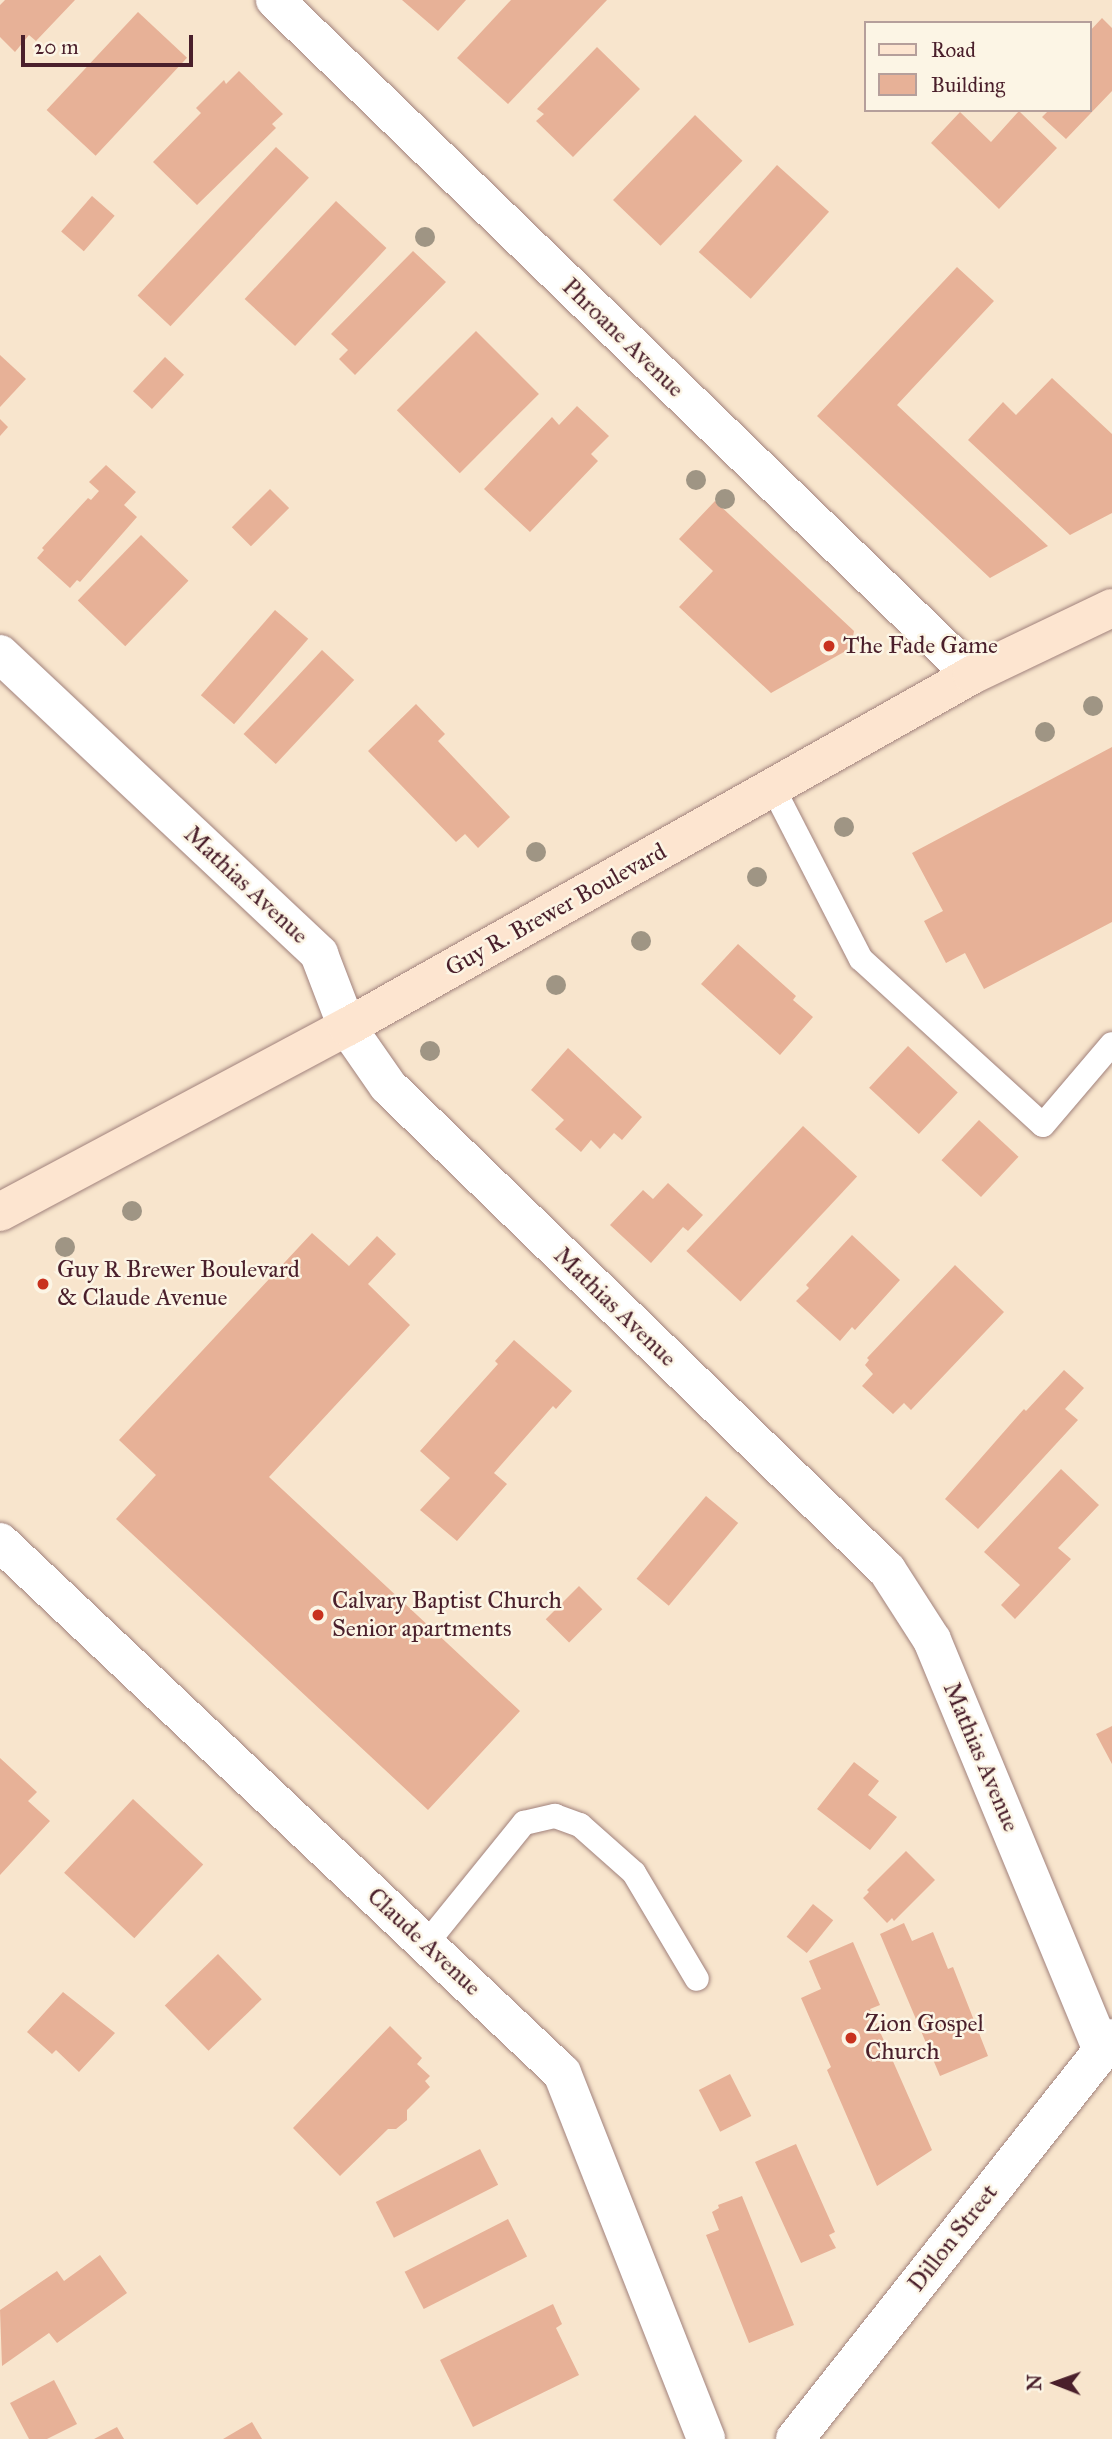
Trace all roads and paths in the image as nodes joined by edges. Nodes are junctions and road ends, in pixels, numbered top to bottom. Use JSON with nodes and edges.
{"nodes":[{"id":1,"x":275,"y":0,"type":"edge"},
{"id":2,"x":1112,"y":608,"type":"edge"},
{"id":3,"x":0,"y":654,"type":"edge"},
{"id":4,"x":972,"y":675,"type":"junction"},
{"id":5,"x":773,"y":788,"type":"junction"},
{"id":6,"x":347,"y":1027,"type":"junction"},
{"id":7,"x":1112,"y":1044,"type":"edge"},
{"id":8,"x":0,"y":1212,"type":"edge"},
{"id":9,"x":0,"y":1542,"type":"edge"},
{"id":10,"x":426,"y":1944,"type":"junction"},
{"id":11,"x":697,"y":1979,"type":"dead end"},
{"id":12,"x":1107,"y":2044,"type":"edge"},
{"id":13,"x":706,"y":2439,"type":"edge"},
{"id":14,"x":795,"y":2439,"type":"edge"}],
"edges":[{"from":1,"to":4,"type":"street","name":"Phroane Avenue"},
{"from":2,"to":4,"type":"main road","name":"Guy R. Brewer Boulevard"},
{"from":3,"to":6,"type":"street","name":"Mathias Avenue"},
{"from":4,"to":5,"type":"main road","name":"Guy R. Brewer Boulevard"},
{"from":5,"to":6,"type":"main road","name":"Guy R. Brewer Boulevard"},
{"from":5,"to":7,"type":"lane"},
{"from":6,"to":8,"type":"main road","name":"Guy R. Brewer Boulevard"},
{"from":6,"to":12,"type":"street","name":"Mathias Avenue"},
{"from":9,"to":10,"type":"street","name":"Claude Avenue"},
{"from":10,"to":11,"type":"lane"},
{"from":10,"to":13,"type":"street","name":"Claude Avenue"},
{"from":12,"to":14,"type":"street","name":"Dillon Street"}]}
